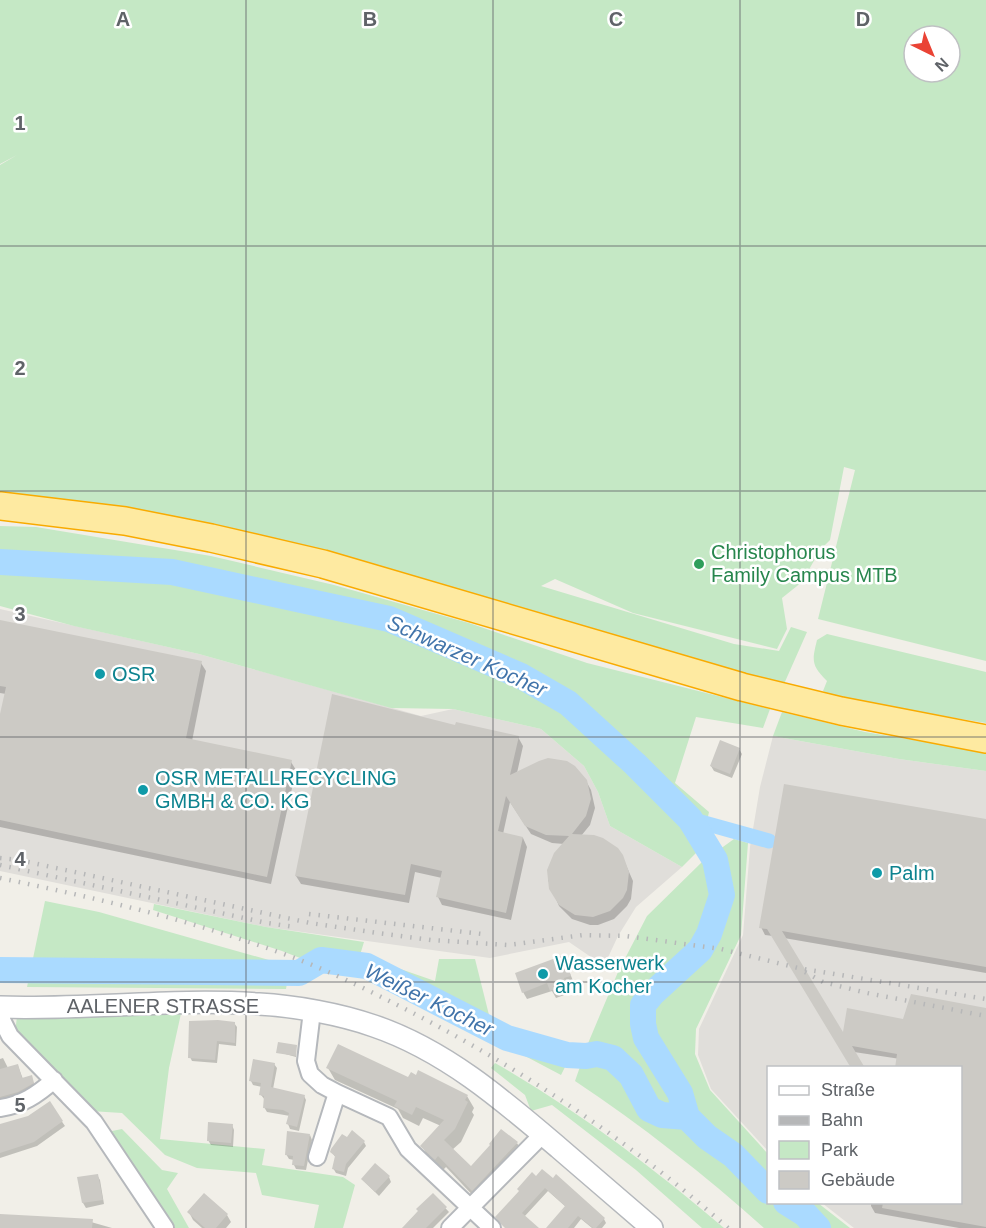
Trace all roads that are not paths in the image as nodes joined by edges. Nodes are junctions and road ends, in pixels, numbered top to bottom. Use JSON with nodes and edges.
{"nodes":[{"id":1,"x":0,"y":506,"type":"edge"},
{"id":2,"x":986,"y":739,"type":"edge"},
{"id":3,"x":1,"y":1007,"type":"edge"},
{"id":4,"x":312,"y":1011,"type":"junction"},
{"id":5,"x":54,"y":1080,"type":"junction"},
{"id":6,"x":337,"y":1093,"type":"junction"},
{"id":7,"x":0,"y":1108,"type":"edge"},
{"id":8,"x":543,"y":1134,"type":"junction"},
{"id":9,"x":318,"y":1157,"type":"dead end"},
{"id":10,"x":470,"y":1209,"type":"junction"},
{"id":11,"x":165,"y":1228,"type":"edge"},
{"id":12,"x":450,"y":1228,"type":"edge"},
{"id":13,"x":492,"y":1228,"type":"edge"},
{"id":14,"x":652,"y":1228,"type":"edge"}],
"edges":[{"from":1,"to":2,"type":"highway"},
{"from":3,"to":4,"type":"street","name":"AALENER STRASSE"},
{"from":3,"to":5,"type":"street"},
{"from":4,"to":6,"type":"street"},
{"from":4,"to":8,"type":"street","name":"AALENER STRASSE"},
{"from":5,"to":7,"type":"street"},
{"from":5,"to":11,"type":"street"},
{"from":6,"to":9,"type":"street"},
{"from":6,"to":10,"type":"street"},
{"from":8,"to":10,"type":"street"},
{"from":8,"to":14,"type":"street","name":"AALENER STRASSE"},
{"from":10,"to":12,"type":"street"},
{"from":10,"to":13,"type":"street"}]}
